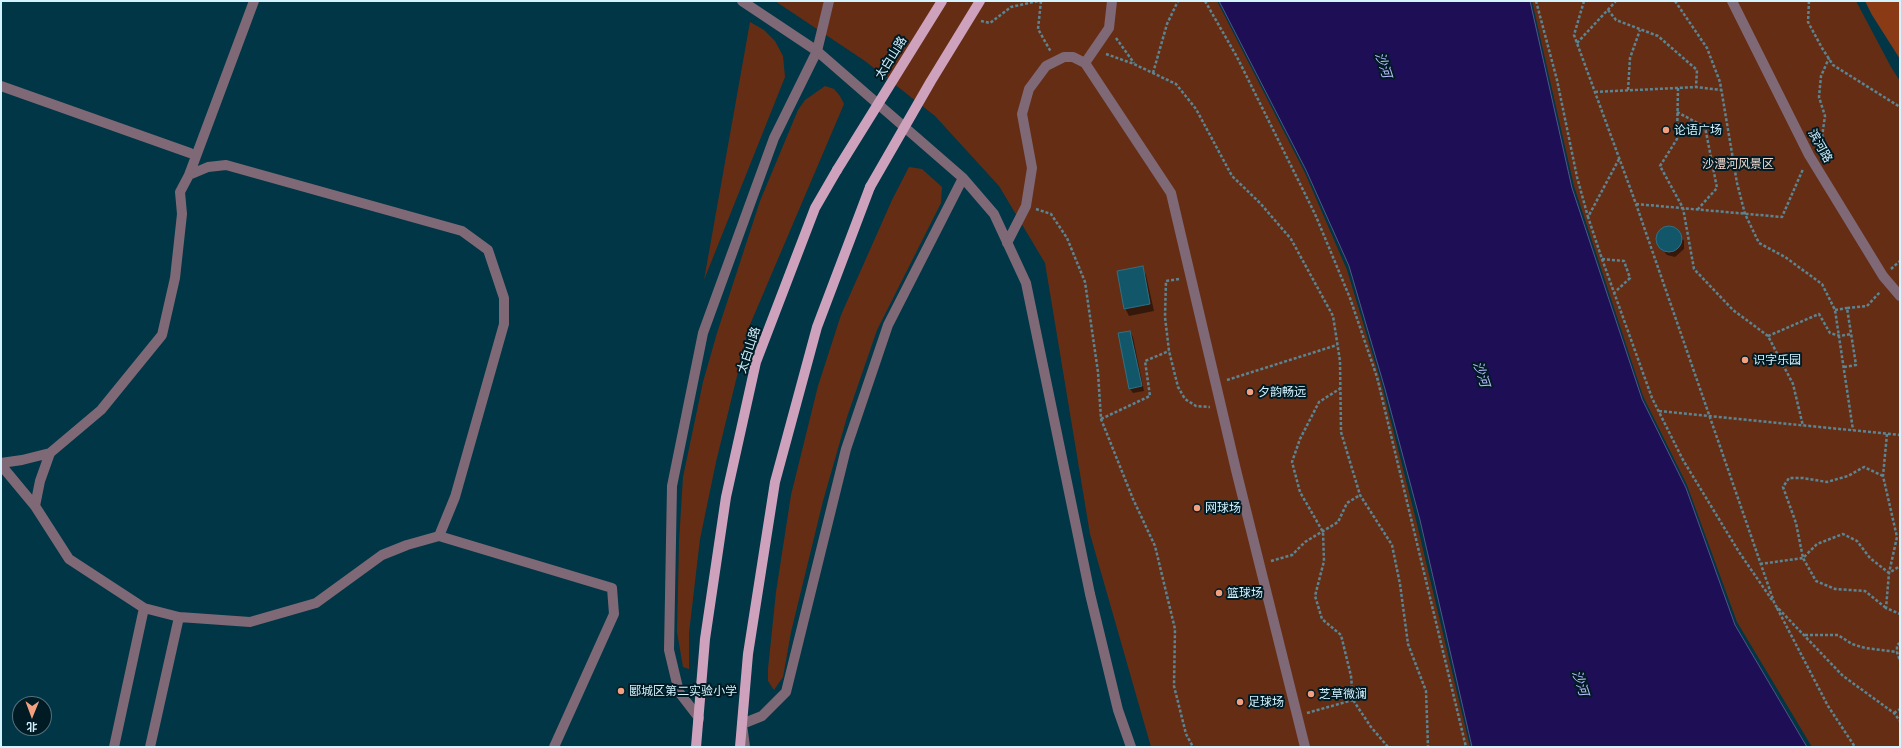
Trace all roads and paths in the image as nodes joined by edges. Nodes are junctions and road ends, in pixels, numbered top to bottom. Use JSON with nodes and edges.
{"nodes":[{"id":1,"x":254,"y":1,"type":"edge"},
{"id":2,"x":742,"y":1,"type":"edge"},
{"id":3,"x":829,"y":1,"type":"edge"},
{"id":4,"x":942,"y":1,"type":"edge"},
{"id":5,"x":980,"y":1,"type":"edge"},
{"id":6,"x":1040,"y":1,"type":"edge"},
{"id":7,"x":1112,"y":1,"type":"edge"},
{"id":8,"x":1178,"y":1,"type":"edge"},
{"id":9,"x":1205,"y":1,"type":"edge"},
{"id":10,"x":1536,"y":1,"type":"edge"},
{"id":11,"x":1584,"y":1,"type":"edge"},
{"id":12,"x":1616,"y":1,"type":"edge"},
{"id":13,"x":1675,"y":1,"type":"edge"},
{"id":14,"x":1732,"y":1,"type":"edge"},
{"id":15,"x":1809,"y":1,"type":"edge"},
{"id":16,"x":1608,"y":10,"type":"junction"},
{"id":17,"x":969,"y":18,"type":"junction"},
{"id":18,"x":1108,"y":28,"type":"junction"},
{"id":19,"x":1640,"y":30,"type":"junction"},
{"id":20,"x":1577,"y":43,"type":"junction"},
{"id":21,"x":1094,"y":50,"type":"junction"},
{"id":22,"x":816,"y":51,"type":"junction"},
{"id":23,"x":1829,"y":58,"type":"junction"},
{"id":24,"x":1056,"y":61,"type":"junction"},
{"id":25,"x":1085,"y":63,"type":"junction"},
{"id":26,"x":1134,"y":64,"type":"junction"},
{"id":27,"x":1153,"y":73,"type":"junction"},
{"id":28,"x":1,"y":86,"type":"edge"},
{"id":29,"x":1696,"y":87,"type":"junction"},
{"id":30,"x":1678,"y":88,"type":"junction"},
{"id":31,"x":1628,"y":90,"type":"junction"},
{"id":32,"x":1721,"y":90,"type":"junction"},
{"id":33,"x":1595,"y":92,"type":"junction"},
{"id":34,"x":1900,"y":106,"type":"edge"},
{"id":35,"x":1678,"y":112,"type":"junction"},
{"id":36,"x":190,"y":153,"type":"dead end"},
{"id":37,"x":1809,"y":155,"type":"junction"},
{"id":38,"x":1619,"y":159,"type":"junction"},
{"id":39,"x":189,"y":175,"type":"junction"},
{"id":40,"x":963,"y":178,"type":"junction"},
{"id":41,"x":1636,"y":204,"type":"junction"},
{"id":42,"x":1026,"y":206,"type":"junction"},
{"id":43,"x":1683,"y":208,"type":"junction"},
{"id":44,"x":1698,"y":210,"type":"junction"},
{"id":45,"x":1745,"y":214,"type":"junction"},
{"id":46,"x":1588,"y":217,"type":"junction"},
{"id":47,"x":1007,"y":243,"type":"junction"},
{"id":48,"x":1602,"y":259,"type":"junction"},
{"id":49,"x":1191,"y":277,"type":"junction"},
{"id":50,"x":1889,"y":283,"type":"junction"},
{"id":51,"x":1615,"y":292,"type":"junction"},
{"id":52,"x":1900,"y":296,"type":"edge"},
{"id":53,"x":1847,"y":308,"type":"junction"},
{"id":54,"x":1835,"y":310,"type":"junction"},
{"id":55,"x":1851,"y":334,"type":"junction"},
{"id":56,"x":1768,"y":336,"type":"junction"},
{"id":57,"x":1840,"y":336,"type":"junction"},
{"id":58,"x":1337,"y":345,"type":"junction"},
{"id":59,"x":1169,"y":351,"type":"junction"},
{"id":60,"x":1844,"y":367,"type":"junction"},
{"id":61,"x":1216,"y":383,"type":"junction"},
{"id":62,"x":1341,"y":387,"type":"junction"},
{"id":63,"x":1221,"y":407,"type":"junction"},
{"id":64,"x":1658,"y":411,"type":"junction"},
{"id":65,"x":1710,"y":416,"type":"junction"},
{"id":66,"x":1101,"y":419,"type":"junction"},
{"id":67,"x":1803,"y":426,"type":"junction"},
{"id":68,"x":1853,"y":430,"type":"junction"},
{"id":69,"x":1887,"y":434,"type":"junction"},
{"id":70,"x":1900,"y":435,"type":"edge"},
{"id":71,"x":50,"y":453,"type":"junction"},
{"id":72,"x":1,"y":464,"type":"edge"},
{"id":73,"x":1883,"y":476,"type":"junction"},
{"id":74,"x":1360,"y":495,"type":"junction"},
{"id":75,"x":35,"y":506,"type":"junction"},
{"id":76,"x":1323,"y":532,"type":"junction"},
{"id":77,"x":439,"y":536,"type":"junction"},
{"id":78,"x":1803,"y":558,"type":"junction"},
{"id":79,"x":1760,"y":564,"type":"junction"},
{"id":80,"x":1259,"y":565,"type":"junction"},
{"id":81,"x":1900,"y":566,"type":"edge"},
{"id":82,"x":1889,"y":573,"type":"junction"},
{"id":83,"x":1775,"y":604,"type":"junction"},
{"id":84,"x":144,"y":608,"type":"junction"},
{"id":85,"x":1886,"y":608,"type":"junction"},
{"id":86,"x":1900,"y":614,"type":"edge"},
{"id":87,"x":179,"y":617,"type":"junction"},
{"id":88,"x":1804,"y":636,"type":"junction"},
{"id":89,"x":1900,"y":643,"type":"edge"},
{"id":90,"x":1897,"y":652,"type":"junction"},
{"id":91,"x":1900,"y":661,"type":"edge"},
{"id":92,"x":1353,"y":700,"type":"junction"},
{"id":93,"x":1900,"y":709,"type":"edge"},
{"id":94,"x":1894,"y":713,"type":"junction"},
{"id":95,"x":1297,"y":717,"type":"junction"},
{"id":96,"x":699,"y":718,"type":"junction"},
{"id":97,"x":1900,"y":721,"type":"edge"},
{"id":98,"x":742,"y":724,"type":"junction"},
{"id":99,"x":114,"y":747,"type":"edge"},
{"id":100,"x":150,"y":747,"type":"edge"},
{"id":101,"x":554,"y":747,"type":"edge"},
{"id":102,"x":693,"y":747,"type":"edge"},
{"id":103,"x":696,"y":747,"type":"edge"},
{"id":104,"x":740,"y":747,"type":"edge"},
{"id":105,"x":745,"y":747,"type":"edge"},
{"id":106,"x":1131,"y":747,"type":"edge"},
{"id":107,"x":1193,"y":747,"type":"edge"},
{"id":108,"x":1305,"y":747,"type":"edge"},
{"id":109,"x":1388,"y":747,"type":"edge"},
{"id":110,"x":1428,"y":747,"type":"edge"},
{"id":111,"x":1466,"y":747,"type":"edge"},
{"id":112,"x":1855,"y":747,"type":"edge"}],
"edges":[{"from":1,"to":39,"type":"street"},
{"from":2,"to":22,"type":"street"},
{"from":3,"to":22,"type":"street"},
{"from":4,"to":96,"type":"main road","name":"太白山路","bridge":true},
{"from":5,"to":17,"type":"main road","bridge":true},
{"from":6,"to":17,"type":"path"},
{"from":6,"to":24,"type":"path"},
{"from":7,"to":18,"type":"street"},
{"from":8,"to":27,"type":"path"},
{"from":9,"to":111,"type":"path"},
{"from":10,"to":46,"type":"path"},
{"from":11,"to":20,"type":"path"},
{"from":12,"to":16,"type":"path"},
{"from":13,"to":32,"type":"path"},
{"from":14,"to":37,"type":"street","name":"滨河路"},
{"from":15,"to":23,"type":"path"},
{"from":16,"to":19,"type":"path"},
{"from":16,"to":20,"type":"path"},
{"from":17,"to":98,"type":"main road","bridge":true},
{"from":18,"to":21,"type":"street"},
{"from":18,"to":26,"type":"path"},
{"from":19,"to":29,"type":"path"},
{"from":19,"to":31,"type":"path"},
{"from":20,"to":33,"type":"path"},
{"from":21,"to":25,"type":"street"},
{"from":21,"to":26,"type":"path"},
{"from":22,"to":40,"type":"street"},
{"from":22,"to":96,"type":"street"},
{"from":23,"to":34,"type":"path"},
{"from":23,"to":37,"type":"path"},
{"from":24,"to":25,"type":"street"},
{"from":24,"to":42,"type":"street"},
{"from":25,"to":49,"type":"street"},
{"from":26,"to":27,"type":"path"},
{"from":27,"to":58,"type":"path"},
{"from":28,"to":36,"type":"street"},
{"from":29,"to":30,"type":"path"},
{"from":29,"to":32,"type":"path"},
{"from":30,"to":31,"type":"path"},
{"from":30,"to":35,"type":"path"},
{"from":31,"to":33,"type":"path"},
{"from":32,"to":45,"type":"path"},
{"from":33,"to":38,"type":"path"},
{"from":35,"to":43,"type":"path"},
{"from":35,"to":44,"type":"path"},
{"from":37,"to":45,"type":"path"},
{"from":37,"to":50,"type":"street","name":"滨河路"},
{"from":38,"to":41,"type":"path"},
{"from":38,"to":46,"type":"path"},
{"from":39,"to":71,"type":"street"},
{"from":39,"to":77,"type":"street"},
{"from":40,"to":47,"type":"street"},
{"from":40,"to":98,"type":"street"},
{"from":41,"to":43,"type":"path"},
{"from":41,"to":65,"type":"path"},
{"from":42,"to":47,"type":"street"},
{"from":42,"to":66,"type":"path"},
{"from":43,"to":44,"type":"path"},
{"from":43,"to":56,"type":"path"},
{"from":44,"to":45,"type":"path"},
{"from":45,"to":54,"type":"path"},
{"from":46,"to":48,"type":"path"},
{"from":47,"to":106,"type":"street"},
{"from":48,"to":51,"type":"path"},
{"from":48,"to":51,"type":"path"},
{"from":49,"to":59,"type":"path"},
{"from":49,"to":61,"type":"street"},
{"from":50,"to":52,"type":"street","name":"滨河路"},
{"from":50,"to":53,"type":"path"},
{"from":51,"to":64,"type":"path"},
{"from":53,"to":54,"type":"path"},
{"from":53,"to":55,"type":"path"},
{"from":54,"to":57,"type":"path"},
{"from":55,"to":57,"type":"path"},
{"from":55,"to":60,"type":"path"},
{"from":56,"to":57,"type":"path"},
{"from":56,"to":67,"type":"path"},
{"from":57,"to":60,"type":"path"},
{"from":58,"to":61,"type":"path"},
{"from":58,"to":62,"type":"path"},
{"from":59,"to":63,"type":"path"},
{"from":59,"to":66,"type":"path"},
{"from":60,"to":68,"type":"path"},
{"from":61,"to":63,"type":"street"},
{"from":62,"to":74,"type":"path"},
{"from":62,"to":76,"type":"path"},
{"from":63,"to":80,"type":"street"},
{"from":64,"to":65,"type":"path"},
{"from":64,"to":83,"type":"path"},
{"from":65,"to":67,"type":"path"},
{"from":65,"to":79,"type":"path"},
{"from":66,"to":107,"type":"path"},
{"from":67,"to":68,"type":"path"},
{"from":68,"to":69,"type":"path"},
{"from":69,"to":70,"type":"path"},
{"from":69,"to":73,"type":"path"},
{"from":71,"to":72,"type":"street"},
{"from":71,"to":75,"type":"street"},
{"from":72,"to":75,"type":"street"},
{"from":73,"to":78,"type":"path"},
{"from":73,"to":82,"type":"path"},
{"from":74,"to":76,"type":"path"},
{"from":74,"to":110,"type":"path"},
{"from":75,"to":84,"type":"street"},
{"from":76,"to":80,"type":"path"},
{"from":76,"to":92,"type":"path"},
{"from":77,"to":87,"type":"street"},
{"from":77,"to":101,"type":"street"},
{"from":78,"to":79,"type":"path"},
{"from":78,"to":82,"type":"path"},
{"from":78,"to":85,"type":"path"},
{"from":79,"to":83,"type":"path"},
{"from":80,"to":95,"type":"street"},
{"from":81,"to":82,"type":"path"},
{"from":82,"to":85,"type":"path"},
{"from":83,"to":88,"type":"path"},
{"from":83,"to":112,"type":"path"},
{"from":84,"to":87,"type":"street"},
{"from":84,"to":99,"type":"street"},
{"from":85,"to":86,"type":"path"},
{"from":87,"to":100,"type":"street"},
{"from":88,"to":90,"type":"path"},
{"from":88,"to":94,"type":"path"},
{"from":89,"to":90,"type":"path"},
{"from":90,"to":91,"type":"path"},
{"from":92,"to":95,"type":"path"},
{"from":92,"to":109,"type":"path"},
{"from":93,"to":94,"type":"path"},
{"from":94,"to":97,"type":"path"},
{"from":95,"to":108,"type":"street"},
{"from":96,"to":102,"type":"street"},
{"from":96,"to":103,"type":"main road","name":"太白山路"},
{"from":98,"to":104,"type":"main road"},
{"from":98,"to":105,"type":"street"}]}
